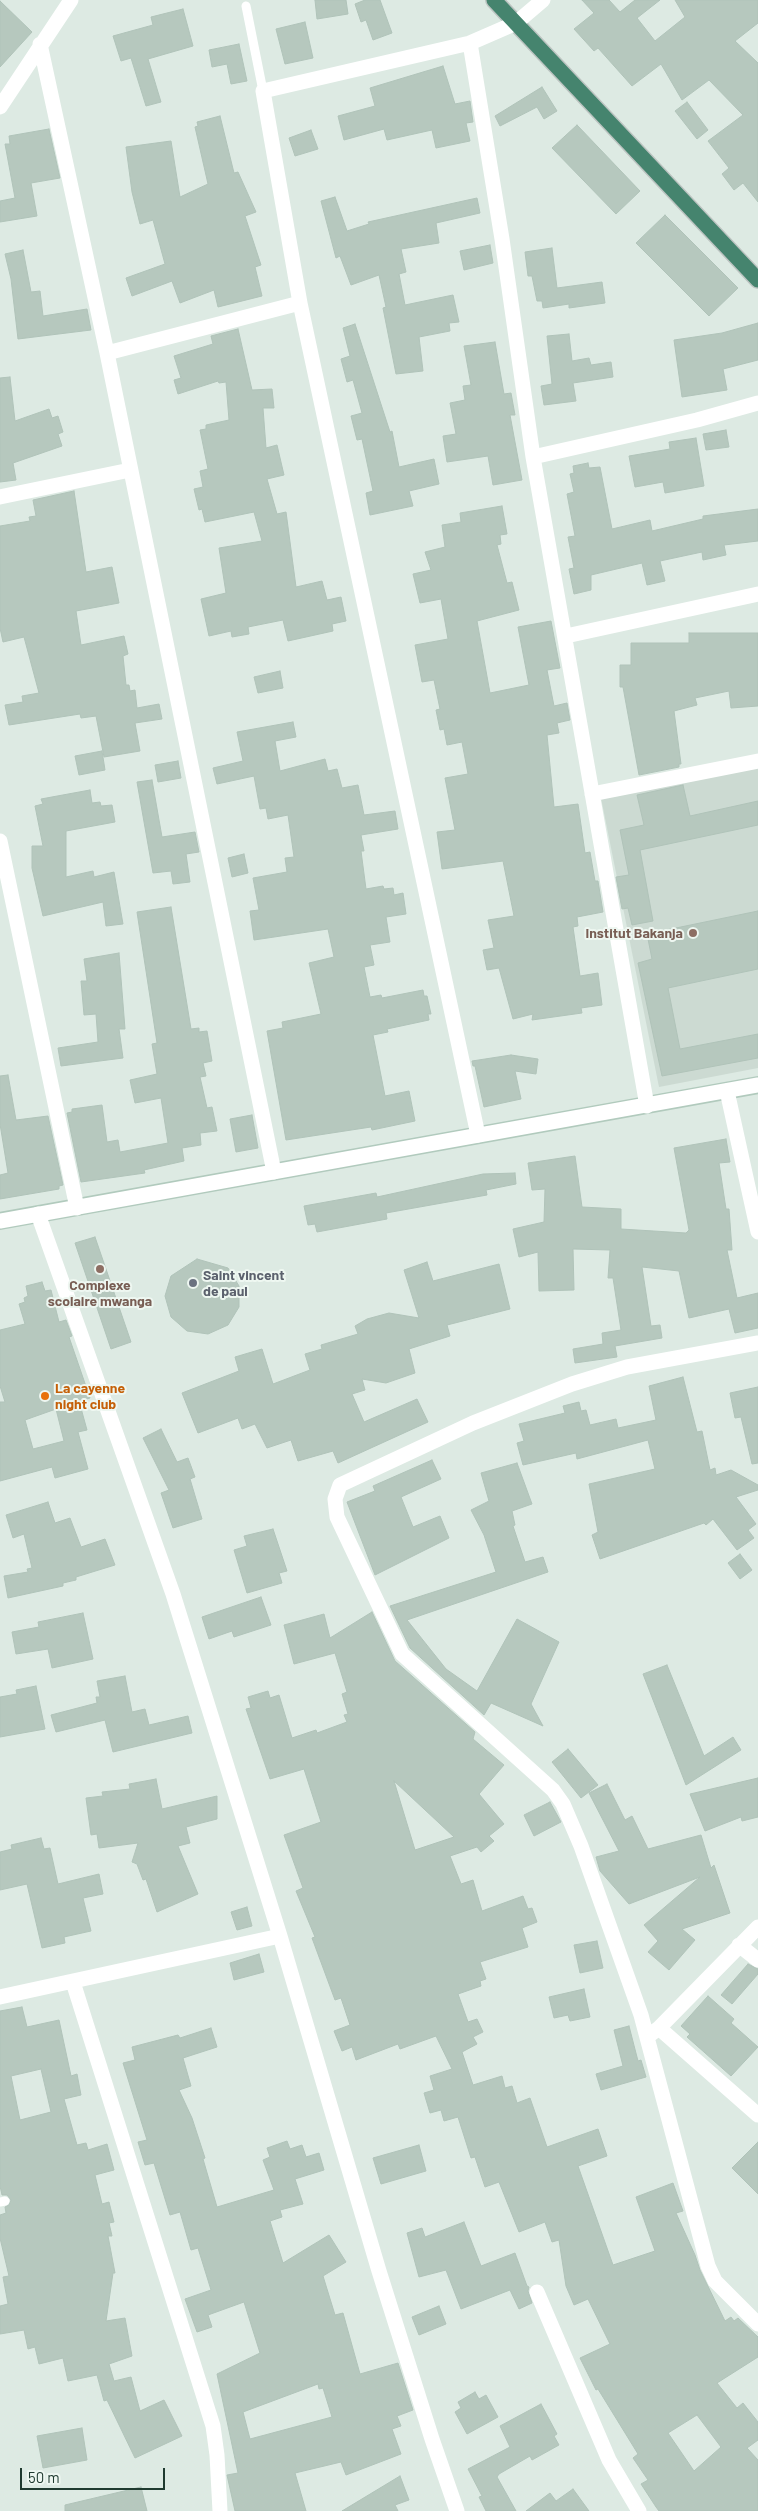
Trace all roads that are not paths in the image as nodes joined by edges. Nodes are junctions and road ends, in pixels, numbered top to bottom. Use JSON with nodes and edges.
{"nodes":[{"id":1,"x":71,"y":0,"type":"edge"},
{"id":2,"x":494,"y":0,"type":"edge"},
{"id":3,"x":543,"y":0,"type":"edge"},
{"id":4,"x":246,"y":6,"type":"dead end"},
{"id":5,"x":516,"y":22,"type":"junction"},
{"id":6,"x":470,"y":43,"type":"junction"},
{"id":7,"x":40,"y":44,"type":"junction"},
{"id":8,"x":263,"y":91,"type":"junction"},
{"id":9,"x":0,"y":107,"type":"edge"},
{"id":10,"x":758,"y":280,"type":"edge"},
{"id":11,"x":300,"y":302,"type":"junction"},
{"id":12,"x":107,"y":353,"type":"junction"},
{"id":13,"x":758,"y":404,"type":"edge"},
{"id":14,"x":533,"y":457,"type":"junction"},
{"id":15,"x":130,"y":470,"type":"junction"},
{"id":16,"x":0,"y":497,"type":"edge"},
{"id":17,"x":758,"y":594,"type":"edge"},
{"id":18,"x":566,"y":636,"type":"junction"},
{"id":19,"x":758,"y":761,"type":"edge"},
{"id":20,"x":592,"y":794,"type":"junction"},
{"id":21,"x":0,"y":841,"type":"edge"},
{"id":22,"x":758,"y":1085,"type":"edge"},
{"id":23,"x":727,"y":1091,"type":"junction"},
{"id":24,"x":647,"y":1106,"type":"junction"},
{"id":25,"x":478,"y":1135,"type":"junction"},
{"id":26,"x":274,"y":1172,"type":"junction"},
{"id":27,"x":77,"y":1208,"type":"junction"},
{"id":28,"x":38,"y":1214,"type":"junction"},
{"id":29,"x":0,"y":1221,"type":"edge"},
{"id":30,"x":758,"y":1232,"type":"edge"},
{"id":31,"x":758,"y":1344,"type":"edge"},
{"id":32,"x":758,"y":1927,"type":"edge"},
{"id":33,"x":280,"y":1936,"type":"junction"},
{"id":34,"x":739,"y":1945,"type":"junction"},
{"id":35,"x":758,"y":1960,"type":"edge"},
{"id":36,"x":73,"y":1982,"type":"junction"},
{"id":37,"x":0,"y":1997,"type":"edge"},
{"id":38,"x":659,"y":2028,"type":"junction"},
{"id":39,"x":647,"y":2037,"type":"junction"},
{"id":40,"x":758,"y":2115,"type":"edge"},
{"id":41,"x":537,"y":2292,"type":"dead end"},
{"id":42,"x":758,"y":2324,"type":"edge"},
{"id":43,"x":220,"y":2511,"type":"edge"},
{"id":44,"x":457,"y":2511,"type":"edge"},
{"id":45,"x":639,"y":2511,"type":"edge"}],
"edges":[{"from":1,"to":7,"type":"street"},
{"from":2,"to":5,"type":"highway"},
{"from":3,"to":5,"type":"street"},
{"from":4,"to":8,"type":"lane"},
{"from":5,"to":6,"type":"street"},
{"from":5,"to":10,"type":"highway"},
{"from":6,"to":8,"type":"street"},
{"from":6,"to":14,"type":"street"},
{"from":7,"to":9,"type":"street"},
{"from":7,"to":12,"type":"street"},
{"from":8,"to":11,"type":"street"},
{"from":11,"to":12,"type":"street"},
{"from":11,"to":25,"type":"street"},
{"from":12,"to":15,"type":"street"},
{"from":13,"to":14,"type":"street"},
{"from":14,"to":18,"type":"street"},
{"from":15,"to":16,"type":"street"},
{"from":15,"to":26,"type":"street"},
{"from":17,"to":18,"type":"street"},
{"from":18,"to":20,"type":"street"},
{"from":19,"to":20,"type":"street"},
{"from":20,"to":24,"type":"street"},
{"from":21,"to":27,"type":"street"},
{"from":22,"to":23,"type":"street"},
{"from":23,"to":24,"type":"street"},
{"from":23,"to":30,"type":"street"},
{"from":24,"to":25,"type":"street"},
{"from":25,"to":26,"type":"street"},
{"from":26,"to":27,"type":"street"},
{"from":27,"to":28,"type":"street"},
{"from":28,"to":29,"type":"street"},
{"from":28,"to":33,"type":"street"},
{"from":31,"to":39,"type":"street"},
{"from":32,"to":34,"type":"street"},
{"from":33,"to":36,"type":"street"},
{"from":33,"to":44,"type":"street"},
{"from":34,"to":35,"type":"street"},
{"from":34,"to":38,"type":"street"},
{"from":36,"to":37,"type":"street"},
{"from":36,"to":43,"type":"street"},
{"from":38,"to":39,"type":"street"},
{"from":38,"to":40,"type":"street"},
{"from":39,"to":42,"type":"street"},
{"from":41,"to":45,"type":"street"}]}
